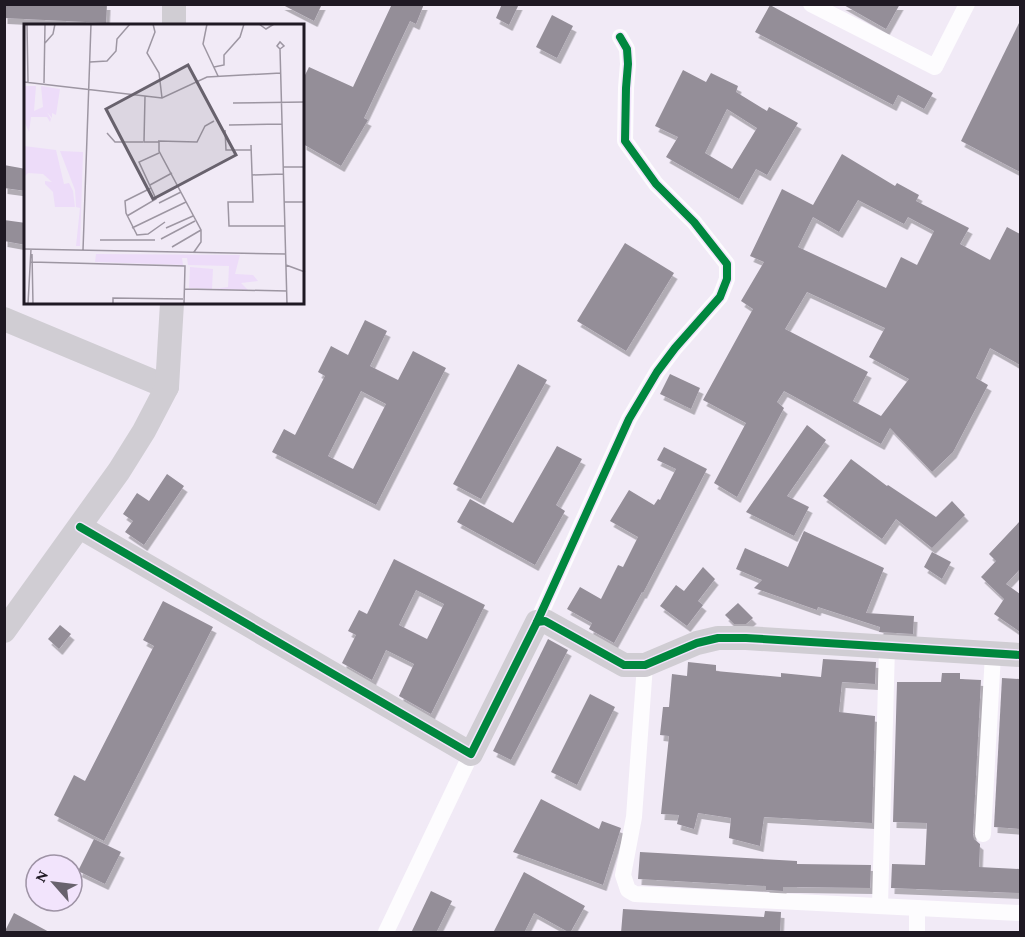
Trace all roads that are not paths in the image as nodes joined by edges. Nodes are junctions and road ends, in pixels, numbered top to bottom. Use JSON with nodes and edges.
{"nodes":[{"id":1,"x":174,"y":4,"type":"edge"},
{"id":2,"x":810,"y":4,"type":"edge"},
{"id":3,"x":967,"y":4,"type":"edge"},
{"id":4,"x":174,"y":24,"type":"edge"},
{"id":5,"x":620,"y":37,"type":"dead end"},
{"id":6,"x":172,"y":304,"type":"edge"},
{"id":7,"x":4,"y":320,"type":"edge"},
{"id":8,"x":167,"y":387,"type":"junction"},
{"id":9,"x":80,"y":527,"type":"junction"},
{"id":10,"x":537,"y":622,"type":"junction"},
{"id":11,"x":4,"y":632,"type":"edge"},
{"id":12,"x":887,"y":647,"type":"junction"},
{"id":13,"x":993,"y":654,"type":"junction"},
{"id":14,"x":1020,"y":655,"type":"edge"},
{"id":15,"x":645,"y":665,"type":"junction"},
{"id":16,"x":471,"y":754,"type":"junction"},
{"id":17,"x":983,"y":834,"type":"dead end"},
{"id":18,"x":880,"y":905,"type":"junction"},
{"id":19,"x":917,"y":908,"type":"junction"},
{"id":20,"x":1020,"y":913,"type":"edge"},
{"id":21,"x":386,"y":933,"type":"edge"},
{"id":22,"x":917,"y":933,"type":"edge"}],
"edges":[{"from":1,"to":4,"type":"street"},
{"from":2,"to":3,"type":"street"},
{"from":5,"to":10,"type":"street"},
{"from":6,"to":8,"type":"street"},
{"from":7,"to":8,"type":"street"},
{"from":8,"to":9,"type":"street"},
{"from":9,"to":11,"type":"street"},
{"from":9,"to":16,"type":"street"},
{"from":10,"to":15,"type":"street"},
{"from":10,"to":16,"type":"street"},
{"from":12,"to":13,"type":"street"},
{"from":12,"to":15,"type":"street"},
{"from":12,"to":18,"type":"street"},
{"from":13,"to":14,"type":"street"},
{"from":13,"to":17,"type":"street"},
{"from":15,"to":18,"type":"street"},
{"from":16,"to":21,"type":"street"},
{"from":18,"to":19,"type":"street"},
{"from":19,"to":20,"type":"street"},
{"from":19,"to":22,"type":"street"}]}
